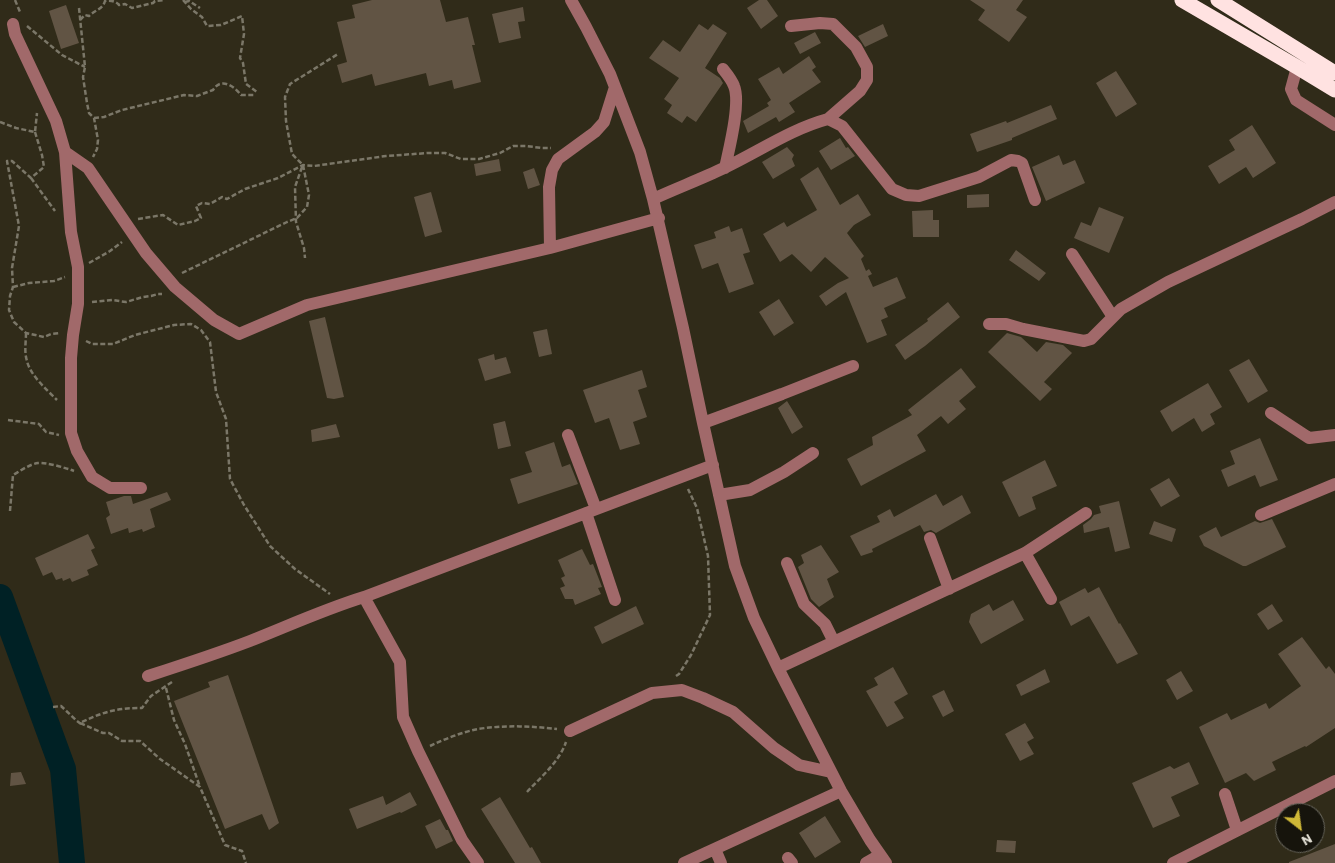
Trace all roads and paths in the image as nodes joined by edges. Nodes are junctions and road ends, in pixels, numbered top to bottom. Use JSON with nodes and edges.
{"nodes":[{"id":1,"x":165,"y":0,"type":"edge"},
{"id":2,"x":570,"y":0,"type":"edge"},
{"id":3,"x":1182,"y":0,"type":"edge"},
{"id":4,"x":1218,"y":0,"type":"edge"},
{"id":5,"x":184,"y":1,"type":"edge"},
{"id":6,"x":78,"y":8,"type":"dead end"},
{"id":7,"x":200,"y":8,"type":"dead end"},
{"id":8,"x":80,"y":20,"type":"junction"},
{"id":9,"x":13,"y":24,"type":"joint"},
{"id":10,"x":791,"y":26,"type":"dead end"},
{"id":11,"x":338,"y":54,"type":"dead end"},
{"id":12,"x":1298,"y":67,"type":"junction"},
{"id":13,"x":86,"y":68,"type":"junction"},
{"id":14,"x":723,"y":69,"type":"dead end"},
{"id":15,"x":1335,"y":73,"type":"edge"},
{"id":16,"x":615,"y":87,"type":"junction"},
{"id":17,"x":1335,"y":90,"type":"edge"},
{"id":18,"x":37,"y":113,"type":"dead end"},
{"id":19,"x":94,"y":118,"type":"junction"},
{"id":20,"x":828,"y":119,"type":"junction"},
{"id":21,"x":0,"y":122,"type":"edge"},
{"id":22,"x":1335,"y":124,"type":"edge"},
{"id":23,"x":35,"y":132,"type":"junction"},
{"id":24,"x":574,"y":146,"type":"junction"},
{"id":25,"x":65,"y":152,"type":"junction"},
{"id":26,"x":303,"y":165,"type":"junction"},
{"id":27,"x":88,"y":168,"type":"junction"},
{"id":28,"x":725,"y":168,"type":"junction"},
{"id":29,"x":31,"y":178,"type":"junction"},
{"id":30,"x":653,"y":199,"type":"junction"},
{"id":31,"x":1035,"y":200,"type":"dead end"},
{"id":32,"x":1335,"y":202,"type":"edge"},
{"id":33,"x":122,"y":218,"type":"junction"},
{"id":34,"x":658,"y":218,"type":"junction"},
{"id":35,"x":71,"y":232,"type":"junction"},
{"id":36,"x":132,"y":232,"type":"junction"},
{"id":37,"x":550,"y":248,"type":"junction"},
{"id":38,"x":1072,"y":254,"type":"dead end"},
{"id":39,"x":305,"y":258,"type":"dead end"},
{"id":40,"x":78,"y":267,"type":"junction"},
{"id":41,"x":13,"y":287,"type":"junction"},
{"id":42,"x":175,"y":287,"type":"junction"},
{"id":43,"x":78,"y":304,"type":"junction"},
{"id":44,"x":1113,"y":317,"type":"junction"},
{"id":45,"x":989,"y":324,"type":"dead end"},
{"id":46,"x":26,"y":333,"type":"junction"},
{"id":47,"x":73,"y":335,"type":"junction"},
{"id":48,"x":853,"y":366,"type":"dead end"},
{"id":49,"x":1271,"y":413,"type":"dead end"},
{"id":50,"x":70,"y":414,"type":"junction"},
{"id":51,"x":8,"y":420,"type":"dead end"},
{"id":52,"x":703,"y":423,"type":"junction"},
{"id":53,"x":1335,"y":434,"type":"edge"},
{"id":54,"x":568,"y":435,"type":"dead end"},
{"id":55,"x":73,"y":438,"type":"junction"},
{"id":56,"x":813,"y":453,"type":"dead end"},
{"id":57,"x":713,"y":465,"type":"junction"},
{"id":58,"x":683,"y":476,"type":"junction"},
{"id":59,"x":92,"y":478,"type":"junction"},
{"id":60,"x":1335,"y":484,"type":"edge"},
{"id":61,"x":141,"y":488,"type":"dead end"},
{"id":62,"x":719,"y":495,"type":"junction"},
{"id":63,"x":10,"y":511,"type":"dead end"},
{"id":64,"x":591,"y":511,"type":"junction"},
{"id":65,"x":1086,"y":513,"type":"dead end"},
{"id":66,"x":1261,"y":515,"type":"dead end"},
{"id":67,"x":930,"y":538,"type":"dead end"},
{"id":68,"x":1027,"y":552,"type":"junction"},
{"id":69,"x":787,"y":564,"type":"dead end"},
{"id":70,"x":949,"y":589,"type":"junction"},
{"id":71,"x":364,"y":597,"type":"junction"},
{"id":72,"x":1051,"y":599,"type":"dead end"},
{"id":73,"x":614,"y":600,"type":"dead end"},
{"id":74,"x":343,"y":603,"type":"junction"},
{"id":75,"x":834,"y":642,"type":"junction"},
{"id":76,"x":184,"y":664,"type":"junction"},
{"id":77,"x":778,"y":668,"type":"junction"},
{"id":78,"x":148,"y":676,"type":"dead end"},
{"id":79,"x":672,"y":679,"type":"dead end"},
{"id":80,"x":166,"y":688,"type":"junction"},
{"id":81,"x":53,"y":707,"type":"dead end"},
{"id":82,"x":80,"y":723,"type":"junction"},
{"id":83,"x":570,"y":730,"type":"junction"},
{"id":84,"x":418,"y":751,"type":"junction"},
{"id":85,"x":831,"y":772,"type":"junction"},
{"id":86,"x":1335,"y":781,"type":"edge"},
{"id":87,"x":200,"y":787,"type":"junction"},
{"id":88,"x":841,"y":791,"type":"junction"},
{"id":89,"x":526,"y":792,"type":"dead end"},
{"id":90,"x":1225,"y":794,"type":"dead end"},
{"id":91,"x":1237,"y":830,"type":"junction"},
{"id":92,"x":715,"y":849,"type":"junction"},
{"id":93,"x":883,"y":859,"type":"edge"},
{"id":94,"x":246,"y":863,"type":"edge"},
{"id":95,"x":478,"y":863,"type":"edge"},
{"id":96,"x":684,"y":863,"type":"edge"},
{"id":97,"x":721,"y":863,"type":"edge"},
{"id":98,"x":866,"y":863,"type":"edge"},
{"id":99,"x":1173,"y":863,"type":"edge"}],
"edges":[{"from":1,"to":8,"type":"path"},
{"from":2,"to":16,"type":"street"},
{"from":3,"to":12,"type":"highway"},
{"from":4,"to":15,"type":"highway"},
{"from":5,"to":7,"type":"path"},
{"from":5,"to":19,"type":"path"},
{"from":6,"to":8,"type":"path"},
{"from":8,"to":13,"type":"path"},
{"from":9,"to":13,"type":"path"},
{"from":9,"to":25,"type":"street"},
{"from":10,"to":20,"type":"street"},
{"from":11,"to":26,"type":"path"},
{"from":12,"to":17,"type":"highway"},
{"from":12,"to":22,"type":"street"},
{"from":13,"to":19,"type":"path"},
{"from":14,"to":28,"type":"street"},
{"from":16,"to":24,"type":"street"},
{"from":16,"to":30,"type":"street"},
{"from":18,"to":23,"type":"path"},
{"from":19,"to":27,"type":"path"},
{"from":20,"to":28,"type":"street"},
{"from":20,"to":31,"type":"street"},
{"from":21,"to":23,"type":"path"},
{"from":23,"to":29,"type":"path"},
{"from":24,"to":26,"type":"path"},
{"from":24,"to":37,"type":"street"},
{"from":25,"to":27,"type":"street"},
{"from":25,"to":35,"type":"street"},
{"from":26,"to":33,"type":"path"},
{"from":26,"to":39,"type":"path"},
{"from":26,"to":42,"type":"path"},
{"from":27,"to":33,"type":"street"},
{"from":28,"to":30,"type":"street"},
{"from":29,"to":35,"type":"path"},
{"from":29,"to":41,"type":"path"},
{"from":30,"to":34,"type":"street"},
{"from":32,"to":44,"type":"street"},
{"from":33,"to":36,"type":"street"},
{"from":34,"to":37,"type":"street"},
{"from":34,"to":52,"type":"street"},
{"from":35,"to":40,"type":"street"},
{"from":36,"to":40,"type":"path"},
{"from":36,"to":42,"type":"street"},
{"from":37,"to":42,"type":"street"},
{"from":38,"to":44,"type":"street"},
{"from":40,"to":41,"type":"path"},
{"from":40,"to":43,"type":"street"},
{"from":41,"to":46,"type":"path"},
{"from":42,"to":43,"type":"path"},
{"from":43,"to":47,"type":"street"},
{"from":44,"to":45,"type":"street"},
{"from":46,"to":47,"type":"path"},
{"from":46,"to":50,"type":"path"},
{"from":47,"to":50,"type":"street"},
{"from":47,"to":74,"type":"path"},
{"from":48,"to":52,"type":"street"},
{"from":49,"to":53,"type":"street"},
{"from":50,"to":55,"type":"street"},
{"from":51,"to":55,"type":"path"},
{"from":52,"to":57,"type":"street"},
{"from":54,"to":64,"type":"street"},
{"from":55,"to":59,"type":"street"},
{"from":56,"to":62,"type":"street"},
{"from":57,"to":58,"type":"street"},
{"from":57,"to":62,"type":"street"},
{"from":58,"to":64,"type":"street"},
{"from":58,"to":79,"type":"path"},
{"from":59,"to":61,"type":"street"},
{"from":59,"to":63,"type":"path"},
{"from":60,"to":66,"type":"street"},
{"from":62,"to":77,"type":"street"},
{"from":64,"to":71,"type":"street"},
{"from":64,"to":73,"type":"street"},
{"from":65,"to":68,"type":"street"},
{"from":67,"to":70,"type":"street"},
{"from":68,"to":70,"type":"street"},
{"from":68,"to":72,"type":"street"},
{"from":69,"to":75,"type":"street"},
{"from":70,"to":75,"type":"street"},
{"from":71,"to":74,"type":"street"},
{"from":71,"to":84,"type":"street"},
{"from":74,"to":76,"type":"street"},
{"from":75,"to":77,"type":"street"},
{"from":76,"to":78,"type":"street"},
{"from":76,"to":80,"type":"path"},
{"from":77,"to":85,"type":"street"},
{"from":80,"to":82,"type":"path"},
{"from":80,"to":87,"type":"path"},
{"from":81,"to":82,"type":"path"},
{"from":82,"to":87,"type":"path"},
{"from":83,"to":84,"type":"path"},
{"from":83,"to":85,"type":"street"},
{"from":83,"to":89,"type":"path"},
{"from":84,"to":95,"type":"street"},
{"from":85,"to":88,"type":"street"},
{"from":86,"to":91,"type":"street"},
{"from":87,"to":94,"type":"path"},
{"from":88,"to":92,"type":"street"},
{"from":88,"to":93,"type":"street"},
{"from":90,"to":91,"type":"street"},
{"from":91,"to":99,"type":"street"},
{"from":92,"to":96,"type":"street"},
{"from":92,"to":97,"type":"street"},
{"from":93,"to":98,"type":"street"}]}
